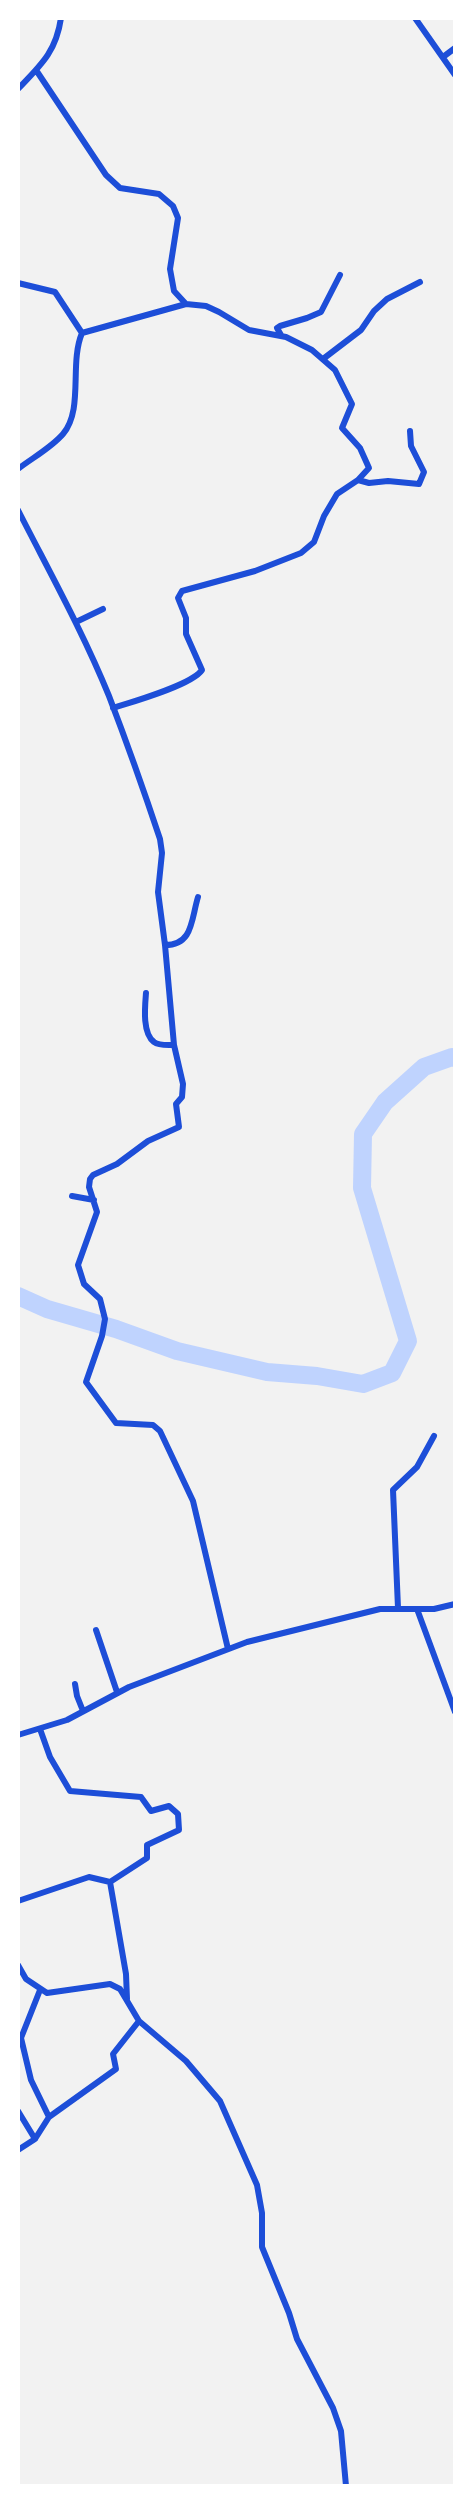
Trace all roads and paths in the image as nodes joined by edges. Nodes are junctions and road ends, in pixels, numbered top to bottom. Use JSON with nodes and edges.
{"nodes":[{"id":1,"x":60,"y":18,"type":"edge"},
{"id":2,"x":415,"y":18,"type":"edge"},
{"id":3,"x":455,"y":48,"type":"edge"},
{"id":4,"x":443,"y":57,"type":"junction"},
{"id":5,"x":36,"y":70,"type":"junction"},
{"id":6,"x":455,"y":75,"type":"edge"},
{"id":7,"x":18,"y":89,"type":"edge"},
{"id":8,"x":340,"y":274,"type":"dead end"},
{"id":9,"x":420,"y":282,"type":"dead end"},
{"id":10,"x":18,"y":283,"type":"edge"},
{"id":11,"x":186,"y":304,"type":"junction"},
{"id":12,"x":82,"y":333,"type":"junction"},
{"id":13,"x":281,"y":335,"type":"junction"},
{"id":14,"x":323,"y":359,"type":"junction"},
{"id":15,"x":410,"y":431,"type":"dead end"},
{"id":16,"x":18,"y":469,"type":"edge"},
{"id":17,"x":358,"y":480,"type":"junction"},
{"id":18,"x":18,"y":510,"type":"edge"},
{"id":19,"x":103,"y":609,"type":"dead end"},
{"id":20,"x":76,"y":622,"type":"junction"},
{"id":21,"x":113,"y":708,"type":"junction"},
{"id":22,"x":198,"y":897,"type":"dead end"},
{"id":23,"x":165,"y":945,"type":"junction"},
{"id":24,"x":146,"y":993,"type":"dead end"},
{"id":25,"x":174,"y":1045,"type":"junction"},
{"id":26,"x":72,"y":1196,"type":"dead end"},
{"id":27,"x":94,"y":1200,"type":"junction"},
{"id":28,"x":434,"y":1436,"type":"dead end"},
{"id":29,"x":455,"y":1604,"type":"edge"},
{"id":30,"x":398,"y":1608,"type":"junction"},
{"id":31,"x":417,"y":1609,"type":"junction"},
{"id":32,"x":96,"y":1630,"type":"dead end"},
{"id":33,"x":228,"y":1649,"type":"junction"},
{"id":34,"x":75,"y":1684,"type":"dead end"},
{"id":35,"x":117,"y":1692,"type":"junction"},
{"id":36,"x":83,"y":1711,"type":"junction"},
{"id":37,"x":455,"y":1712,"type":"edge"},
{"id":38,"x":40,"y":1729,"type":"junction"},
{"id":39,"x":18,"y":1735,"type":"edge"},
{"id":40,"x":110,"y":1882,"type":"junction"},
{"id":41,"x":18,"y":1901,"type":"edge"},
{"id":42,"x":18,"y":1965,"type":"edge"},
{"id":43,"x":40,"y":1990,"type":"junction"},
{"id":44,"x":128,"y":2004,"type":"junction"},
{"id":45,"x":139,"y":2021,"type":"junction"},
{"id":46,"x":18,"y":2111,"type":"edge"},
{"id":47,"x":48,"y":2117,"type":"junction"},
{"id":48,"x":35,"y":2139,"type":"junction"},
{"id":49,"x":18,"y":2150,"type":"edge"},
{"id":50,"x":346,"y":2486,"type":"edge"}],
"edges":[{"from":1,"to":5,"type":"street"},
{"from":2,"to":4,"type":"street"},
{"from":3,"to":4,"type":"street"},
{"from":4,"to":6,"type":"street"},
{"from":5,"to":7,"type":"street"},
{"from":5,"to":11,"type":"street"},
{"from":8,"to":13,"type":"street"},
{"from":9,"to":14,"type":"street"},
{"from":10,"to":12,"type":"street"},
{"from":11,"to":12,"type":"street"},
{"from":11,"to":13,"type":"street"},
{"from":12,"to":16,"type":"street"},
{"from":13,"to":14,"type":"street"},
{"from":14,"to":17,"type":"street"},
{"from":15,"to":17,"type":"street"},
{"from":17,"to":21,"type":"street"},
{"from":18,"to":20,"type":"street"},
{"from":19,"to":20,"type":"street"},
{"from":20,"to":21,"type":"street"},
{"from":21,"to":23,"type":"street"},
{"from":22,"to":23,"type":"street"},
{"from":23,"to":25,"type":"street"},
{"from":24,"to":25,"type":"street"},
{"from":25,"to":27,"type":"street"},
{"from":26,"to":27,"type":"street"},
{"from":27,"to":33,"type":"street"},
{"from":28,"to":30,"type":"street"},
{"from":29,"to":31,"type":"street"},
{"from":30,"to":31,"type":"street"},
{"from":30,"to":33,"type":"street"},
{"from":31,"to":37,"type":"street"},
{"from":32,"to":35,"type":"street"},
{"from":33,"to":35,"type":"street"},
{"from":34,"to":36,"type":"street"},
{"from":35,"to":36,"type":"street"},
{"from":36,"to":38,"type":"street"},
{"from":38,"to":39,"type":"street"},
{"from":38,"to":40,"type":"street"},
{"from":40,"to":41,"type":"street"},
{"from":40,"to":44,"type":"street"},
{"from":42,"to":43,"type":"street"},
{"from":43,"to":44,"type":"street"},
{"from":43,"to":47,"type":"street"},
{"from":44,"to":45,"type":"street"},
{"from":45,"to":47,"type":"street"},
{"from":45,"to":50,"type":"street"},
{"from":46,"to":48,"type":"street"},
{"from":47,"to":48,"type":"street"},
{"from":48,"to":49,"type":"street"}]}
